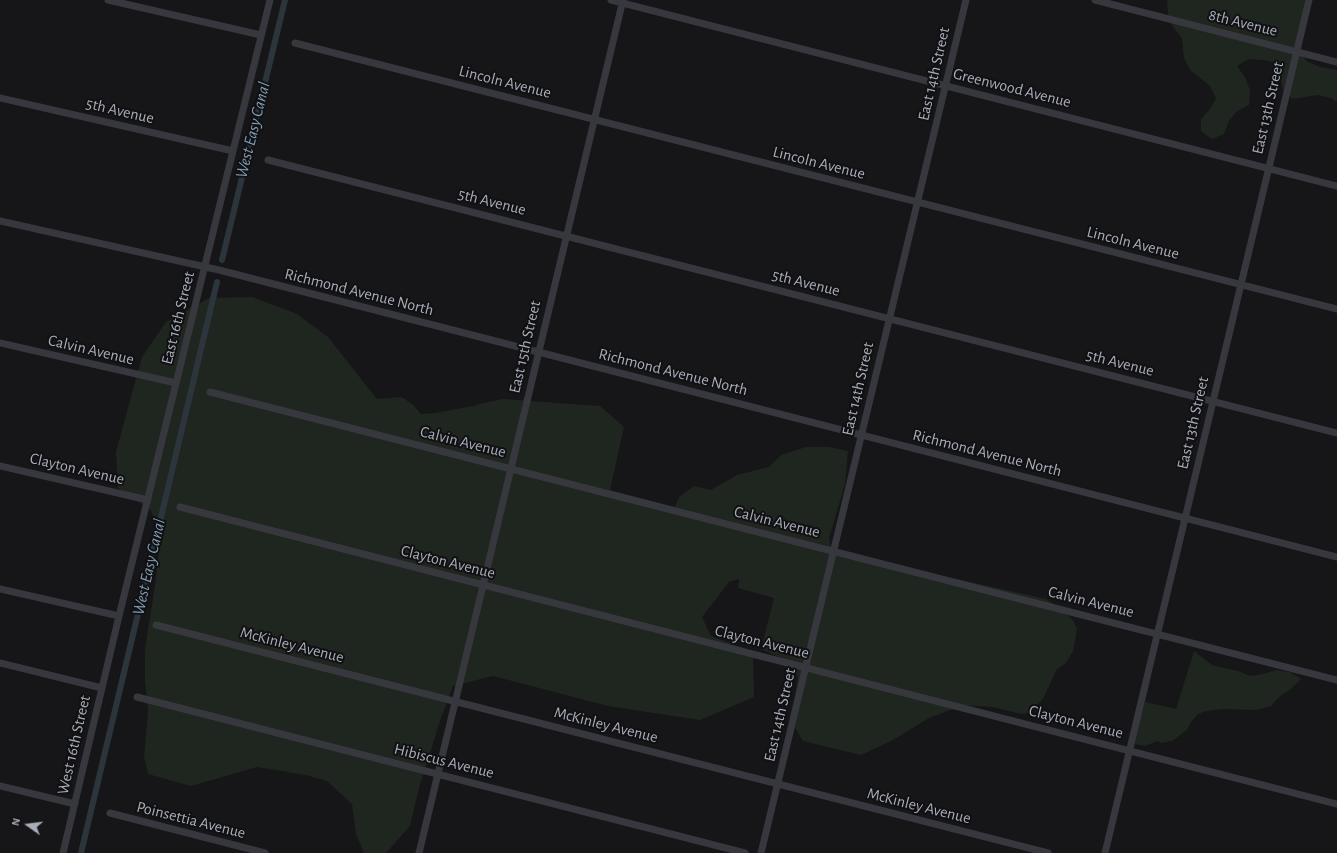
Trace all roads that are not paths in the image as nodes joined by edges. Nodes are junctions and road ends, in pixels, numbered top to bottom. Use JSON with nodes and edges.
{"nodes":[{"id":1,"x":108,"y":0,"type":"edge"},
{"id":2,"x":270,"y":0,"type":"edge"},
{"id":3,"x":610,"y":0,"type":"edge"},
{"id":4,"x":966,"y":0,"type":"edge"},
{"id":5,"x":1095,"y":0,"type":"edge"},
{"id":6,"x":1309,"y":0,"type":"edge"},
{"id":7,"x":623,"y":2,"type":"edge"},
{"id":8,"x":261,"y":35,"type":"junction"},
{"id":9,"x":295,"y":43,"type":"dead end"},
{"id":10,"x":1296,"y":52,"type":"junction"},
{"id":11,"x":1337,"y":62,"type":"edge"},
{"id":12,"x":946,"y":86,"type":"junction"},
{"id":13,"x":0,"y":98,"type":"edge"},
{"id":14,"x":595,"y":120,"type":"junction"},
{"id":15,"x":233,"y":151,"type":"junction"},
{"id":16,"x":268,"y":160,"type":"dead end"},
{"id":17,"x":1268,"y":168,"type":"junction"},
{"id":18,"x":1337,"y":186,"type":"edge"},
{"id":19,"x":917,"y":203,"type":"junction"},
{"id":20,"x":0,"y":221,"type":"edge"},
{"id":21,"x":566,"y":236,"type":"junction"},
{"id":22,"x":205,"y":267,"type":"junction"},
{"id":23,"x":1241,"y":285,"type":"junction"},
{"id":24,"x":1337,"y":309,"type":"edge"},
{"id":25,"x":889,"y":318,"type":"junction"},
{"id":26,"x":0,"y":344,"type":"edge"},
{"id":27,"x":539,"y":352,"type":"junction"},
{"id":28,"x":176,"y":383,"type":"junction"},
{"id":29,"x":210,"y":392,"type":"dead end"},
{"id":30,"x":1213,"y":401,"type":"junction"},
{"id":31,"x":1337,"y":433,"type":"edge"},
{"id":32,"x":862,"y":435,"type":"junction"},
{"id":33,"x":0,"y":466,"type":"edge"},
{"id":34,"x":511,"y":469,"type":"junction"},
{"id":35,"x":148,"y":500,"type":"junction"},
{"id":36,"x":180,"y":508,"type":"dead end"},
{"id":37,"x":1185,"y":518,"type":"junction"},
{"id":38,"x":833,"y":551,"type":"junction"},
{"id":39,"x":1337,"y":556,"type":"edge"},
{"id":40,"x":483,"y":585,"type":"junction"},
{"id":41,"x":0,"y":589,"type":"edge"},
{"id":42,"x":119,"y":616,"type":"junction"},
{"id":43,"x":156,"y":625,"type":"dead end"},
{"id":44,"x":1157,"y":634,"type":"junction"},
{"id":45,"x":113,"y":644,"type":"joint"},
{"id":46,"x":0,"y":663,"type":"edge"},
{"id":47,"x":806,"y":667,"type":"junction"},
{"id":48,"x":1337,"y":680,"type":"edge"},
{"id":49,"x":102,"y":688,"type":"junction"},
{"id":50,"x":137,"y":697,"type":"dead end"},
{"id":51,"x":455,"y":701,"type":"junction"},
{"id":52,"x":1129,"y":750,"type":"junction"},
{"id":53,"x":438,"y":774,"type":"junction"},
{"id":54,"x":778,"y":784,"type":"junction"},
{"id":55,"x":0,"y":786,"type":"edge"},
{"id":56,"x":75,"y":804,"type":"junction"},
{"id":57,"x":1337,"y":804,"type":"edge"},
{"id":58,"x":110,"y":813,"type":"dead end"},
{"id":59,"x":63,"y":853,"type":"edge"},
{"id":60,"x":265,"y":853,"type":"edge"},
{"id":61,"x":419,"y":853,"type":"edge"},
{"id":62,"x":745,"y":853,"type":"edge"},
{"id":63,"x":761,"y":853,"type":"edge"},
{"id":64,"x":1048,"y":853,"type":"edge"},
{"id":65,"x":1105,"y":853,"type":"edge"}],
"edges":[{"from":1,"to":8,"type":"street"},
{"from":2,"to":8,"type":"street","name":"East 16th Street"},
{"from":3,"to":7,"type":"street","name":"Greenwood Avenue"},
{"from":4,"to":12,"type":"street","name":"East 14th Street"},
{"from":5,"to":10,"type":"street","name":"8th Avenue"},
{"from":6,"to":10,"type":"street","name":"East 13th Street"},
{"from":7,"to":12,"type":"street","name":"Greenwood Avenue"},
{"from":7,"to":14,"type":"street","name":"East 15th Street"},
{"from":8,"to":15,"type":"street","name":"East 16th Street"},
{"from":9,"to":14,"type":"street","name":"Lincoln Avenue"},
{"from":10,"to":11,"type":"street","name":"8th Avenue"},
{"from":10,"to":17,"type":"street","name":"East 13th Street"},
{"from":12,"to":17,"type":"street","name":"Greenwood Avenue"},
{"from":12,"to":19,"type":"street","name":"East 14th Street"},
{"from":13,"to":15,"type":"street","name":"5th Avenue"},
{"from":14,"to":19,"type":"street","name":"Lincoln Avenue"},
{"from":14,"to":21,"type":"street","name":"East 15th Street"},
{"from":15,"to":22,"type":"street","name":"East 16th Street"},
{"from":16,"to":21,"type":"street","name":"5th Avenue"},
{"from":17,"to":18,"type":"street","name":"Greenwood Avenue"},
{"from":17,"to":23,"type":"street","name":"East 13th Street"},
{"from":19,"to":23,"type":"street","name":"Lincoln Avenue"},
{"from":19,"to":25,"type":"street","name":"East 14th Street"},
{"from":20,"to":22,"type":"street","name":"Richmond Avenue North"},
{"from":21,"to":25,"type":"street","name":"5th Avenue"},
{"from":21,"to":27,"type":"street","name":"East 15th Street"},
{"from":22,"to":27,"type":"street","name":"Richmond Avenue North"},
{"from":22,"to":28,"type":"street","name":"East 16th Street"},
{"from":23,"to":24,"type":"street","name":"Lincoln Avenue"},
{"from":23,"to":30,"type":"street","name":"East 13th Street"},
{"from":25,"to":30,"type":"street","name":"5th Avenue"},
{"from":25,"to":32,"type":"street","name":"East 14th Street"},
{"from":26,"to":28,"type":"street","name":"Calvin Avenue"},
{"from":27,"to":32,"type":"street","name":"Richmond Avenue North"},
{"from":27,"to":34,"type":"street","name":"East 15th Street"},
{"from":28,"to":35,"type":"street","name":"East 16th Street"},
{"from":29,"to":34,"type":"street","name":"Calvin Avenue"},
{"from":30,"to":31,"type":"street","name":"5th Avenue"},
{"from":30,"to":37,"type":"street","name":"East 13th Street"},
{"from":32,"to":37,"type":"street","name":"Richmond Avenue North"},
{"from":32,"to":38,"type":"street","name":"East 14th Street"},
{"from":33,"to":35,"type":"street","name":"Clayton Avenue"},
{"from":34,"to":38,"type":"street","name":"Calvin Avenue"},
{"from":34,"to":40,"type":"street","name":"East 15th Street"},
{"from":35,"to":42,"type":"street","name":"East 16th Street"},
{"from":36,"to":40,"type":"street","name":"Clayton Avenue"},
{"from":37,"to":39,"type":"street","name":"Richmond Avenue North"},
{"from":37,"to":44,"type":"street","name":"East 13th Street"},
{"from":38,"to":44,"type":"street","name":"Calvin Avenue"},
{"from":38,"to":47,"type":"street","name":"East 14th Street"},
{"from":40,"to":47,"type":"street","name":"Clayton Avenue"},
{"from":40,"to":51,"type":"street","name":"East 15th Street"},
{"from":41,"to":42,"type":"street"},
{"from":42,"to":45,"type":"street","name":"East 16th Street"},
{"from":43,"to":51,"type":"street","name":"McKinley Avenue"},
{"from":44,"to":48,"type":"street","name":"Calvin Avenue"},
{"from":44,"to":52,"type":"street","name":"East 13th Street"},
{"from":45,"to":49,"type":"street","name":"West 16th Street"},
{"from":46,"to":49,"type":"street"},
{"from":47,"to":52,"type":"street","name":"Clayton Avenue"},
{"from":47,"to":54,"type":"street","name":"East 14th Street"},
{"from":49,"to":56,"type":"street","name":"West 16th Street"},
{"from":50,"to":53,"type":"street","name":"Hibiscus Avenue"},
{"from":51,"to":53,"type":"street","name":"East 15th Street"},
{"from":51,"to":54,"type":"street","name":"McKinley Avenue"},
{"from":52,"to":57,"type":"street","name":"Clayton Avenue"},
{"from":52,"to":65,"type":"street","name":"East 13th Street"},
{"from":53,"to":61,"type":"street","name":"East 15th Street"},
{"from":53,"to":62,"type":"street","name":"Hibiscus Avenue"},
{"from":54,"to":63,"type":"street","name":"East 14th Street"},
{"from":54,"to":64,"type":"street","name":"McKinley Avenue"},
{"from":55,"to":56,"type":"street"},
{"from":56,"to":59,"type":"street","name":"West 16th Street"},
{"from":58,"to":60,"type":"street","name":"Poinsettia Avenue"}]}
